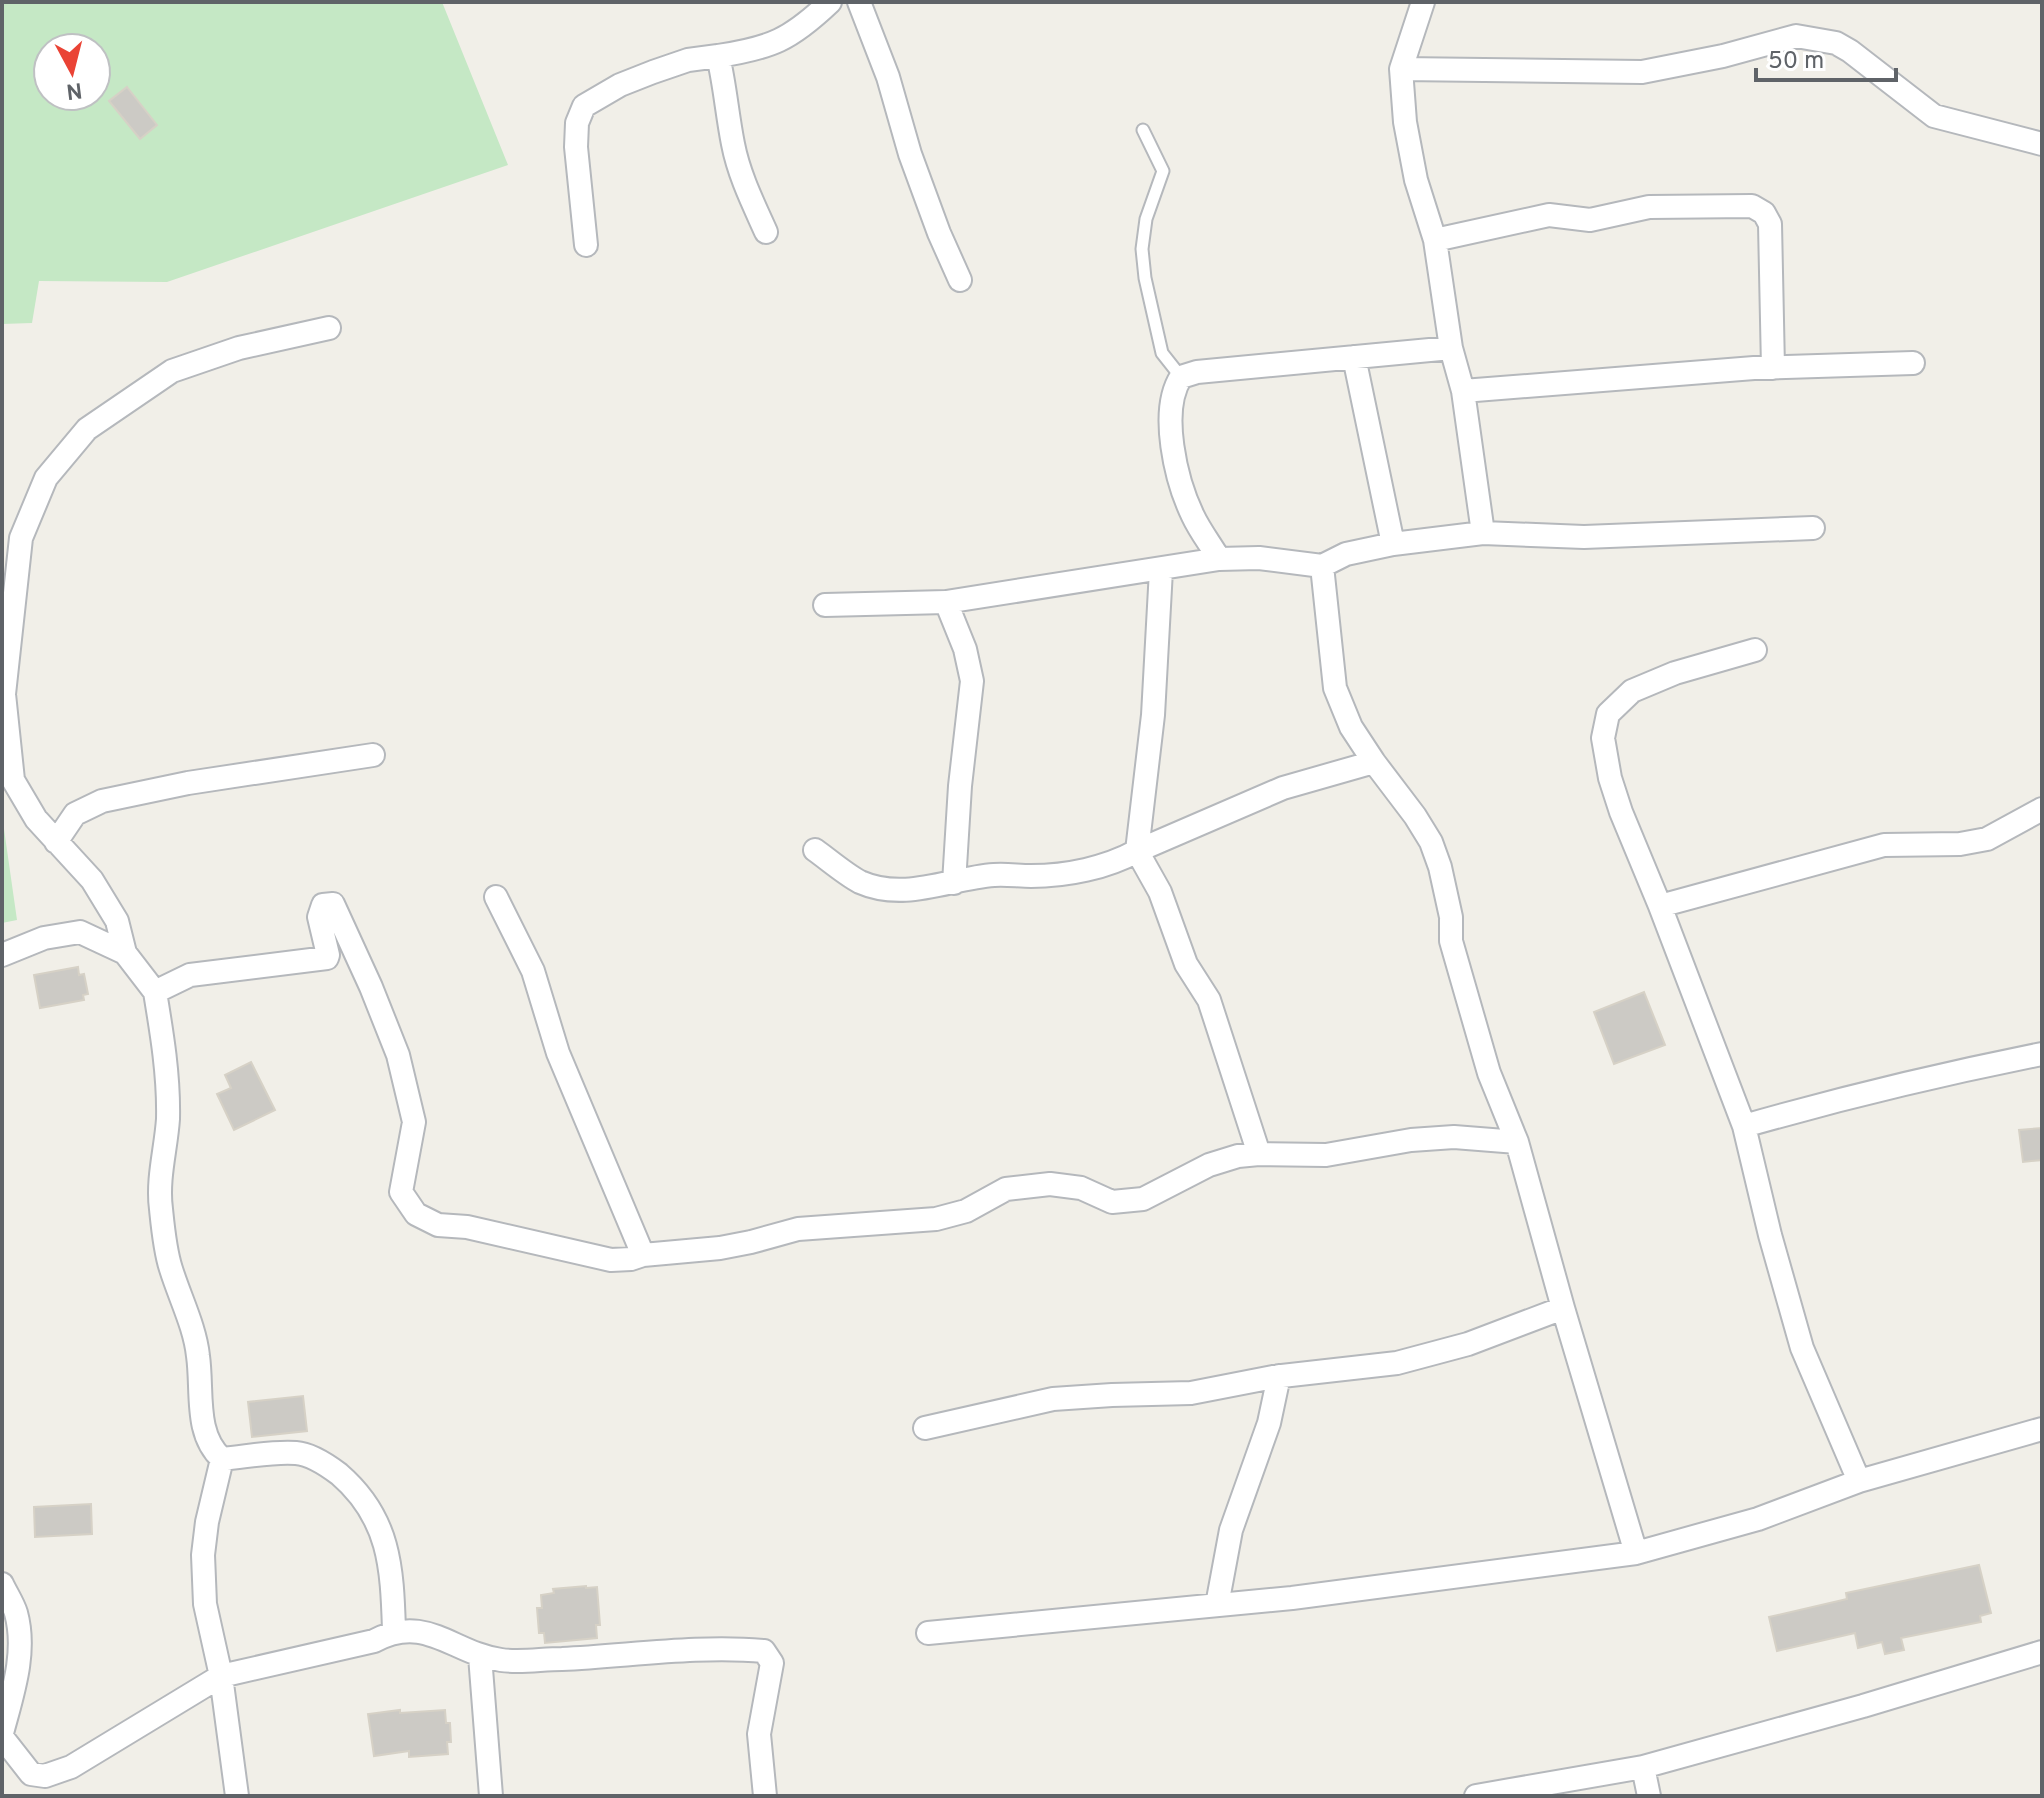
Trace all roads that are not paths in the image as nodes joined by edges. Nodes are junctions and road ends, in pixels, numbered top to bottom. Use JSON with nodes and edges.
{"nodes":[{"id":1,"x":830,"y":2,"type":"edge"},
{"id":2,"x":859,"y":2,"type":"edge"},
{"id":3,"x":1423,"y":2,"type":"edge"},
{"id":4,"x":718,"y":56,"type":"junction"},
{"id":5,"x":1401,"y":69,"type":"junction"},
{"id":6,"x":1143,"y":130,"type":"dead end"},
{"id":7,"x":2042,"y":144,"type":"edge"},
{"id":8,"x":766,"y":232,"type":"dead end"},
{"id":9,"x":1435,"y":240,"type":"junction"},
{"id":10,"x":586,"y":245,"type":"dead end"},
{"id":11,"x":960,"y":280,"type":"dead end"},
{"id":12,"x":329,"y":328,"type":"dead end"},
{"id":13,"x":1451,"y":348,"type":"junction"},
{"id":14,"x":1354,"y":357,"type":"junction"},
{"id":15,"x":1913,"y":363,"type":"dead end"},
{"id":16,"x":1773,"y":368,"type":"junction"},
{"id":17,"x":1181,"y":377,"type":"junction"},
{"id":18,"x":1463,"y":391,"type":"junction"},
{"id":19,"x":1813,"y":528,"type":"dead end"},
{"id":20,"x":1483,"y":533,"type":"junction"},
{"id":21,"x":1393,"y":544,"type":"junction"},
{"id":22,"x":1219,"y":559,"type":"junction"},
{"id":23,"x":1322,"y":566,"type":"junction"},
{"id":24,"x":1161,"y":570,"type":"junction"},
{"id":25,"x":946,"y":602,"type":"junction"},
{"id":26,"x":825,"y":605,"type":"dead end"},
{"id":27,"x":1755,"y":650,"type":"dead end"},
{"id":28,"x":373,"y":755,"type":"dead end"},
{"id":29,"x":1374,"y":762,"type":"junction"},
{"id":30,"x":2042,"y":809,"type":"edge"},
{"id":31,"x":56,"y":842,"type":"junction"},
{"id":32,"x":815,"y":850,"type":"dead end"},
{"id":33,"x":1137,"y":851,"type":"junction"},
{"id":34,"x":954,"y":883,"type":"junction"},
{"id":35,"x":496,"y":897,"type":"dead end"},
{"id":36,"x":1660,"y":906,"type":"junction"},
{"id":37,"x":125,"y":953,"type":"junction"},
{"id":38,"x":2,"y":955,"type":"edge"},
{"id":39,"x":155,"y":992,"type":"junction"},
{"id":40,"x":2042,"y":1054,"type":"edge"},
{"id":41,"x":1744,"y":1126,"type":"junction"},
{"id":42,"x":1517,"y":1142,"type":"junction"},
{"id":43,"x":1259,"y":1154,"type":"junction"},
{"id":44,"x":643,"y":1255,"type":"junction"},
{"id":45,"x":1563,"y":1308,"type":"junction"},
{"id":46,"x":1279,"y":1376,"type":"junction"},
{"id":47,"x":925,"y":1428,"type":"dead end"},
{"id":48,"x":2042,"y":1429,"type":"edge"},
{"id":49,"x":222,"y":1459,"type":"junction"},
{"id":50,"x":1859,"y":1481,"type":"junction"},
{"id":51,"x":1636,"y":1553,"type":"junction"},
{"id":52,"x":2,"y":1584,"type":"edge"},
{"id":53,"x":1217,"y":1605,"type":"junction"},
{"id":54,"x":394,"y":1630,"type":"junction"},
{"id":55,"x":928,"y":1633,"type":"dead end"},
{"id":56,"x":2042,"y":1652,"type":"edge"},
{"id":57,"x":480,"y":1656,"type":"junction"},
{"id":58,"x":221,"y":1676,"type":"junction"},
{"id":59,"x":2,"y":1735,"type":"edge"},
{"id":60,"x":1643,"y":1767,"type":"junction"},
{"id":61,"x":237,"y":1796,"type":"edge"},
{"id":62,"x":491,"y":1796,"type":"edge"},
{"id":63,"x":765,"y":1796,"type":"edge"},
{"id":64,"x":1476,"y":1796,"type":"edge"},
{"id":65,"x":1649,"y":1796,"type":"edge"}],
"edges":[{"from":1,"to":4,"type":"street"},
{"from":2,"to":11,"type":"street"},
{"from":3,"to":5,"type":"street"},
{"from":4,"to":8,"type":"street"},
{"from":4,"to":10,"type":"street"},
{"from":5,"to":7,"type":"street"},
{"from":5,"to":9,"type":"street"},
{"from":6,"to":17,"type":"lane"},
{"from":9,"to":13,"type":"street"},
{"from":9,"to":16,"type":"street"},
{"from":12,"to":31,"type":"street"},
{"from":13,"to":14,"type":"street"},
{"from":13,"to":18,"type":"street"},
{"from":14,"to":17,"type":"street"},
{"from":14,"to":21,"type":"street"},
{"from":15,"to":16,"type":"street"},
{"from":16,"to":18,"type":"street"},
{"from":17,"to":22,"type":"street"},
{"from":18,"to":20,"type":"street"},
{"from":19,"to":20,"type":"street"},
{"from":20,"to":21,"type":"street"},
{"from":21,"to":23,"type":"street"},
{"from":22,"to":23,"type":"street"},
{"from":22,"to":24,"type":"street"},
{"from":23,"to":29,"type":"street"},
{"from":24,"to":25,"type":"street"},
{"from":24,"to":33,"type":"street"},
{"from":25,"to":26,"type":"street"},
{"from":25,"to":34,"type":"street"},
{"from":27,"to":36,"type":"street"},
{"from":28,"to":31,"type":"street"},
{"from":29,"to":33,"type":"street"},
{"from":29,"to":42,"type":"street"},
{"from":30,"to":36,"type":"street"},
{"from":31,"to":37,"type":"street"},
{"from":32,"to":34,"type":"street"},
{"from":33,"to":34,"type":"street"},
{"from":33,"to":43,"type":"street"},
{"from":35,"to":44,"type":"street"},
{"from":36,"to":41,"type":"street"},
{"from":37,"to":38,"type":"street"},
{"from":37,"to":39,"type":"street"},
{"from":39,"to":44,"type":"street"},
{"from":39,"to":49,"type":"street"},
{"from":40,"to":41,"type":"street"},
{"from":41,"to":50,"type":"street"},
{"from":42,"to":43,"type":"street"},
{"from":42,"to":45,"type":"street"},
{"from":43,"to":44,"type":"street"},
{"from":45,"to":46,"type":"street"},
{"from":45,"to":51,"type":"street"},
{"from":46,"to":47,"type":"street"},
{"from":46,"to":53,"type":"street"},
{"from":48,"to":50,"type":"street"},
{"from":49,"to":54,"type":"street"},
{"from":49,"to":58,"type":"street"},
{"from":50,"to":51,"type":"street"},
{"from":51,"to":53,"type":"street"},
{"from":52,"to":59,"type":"street"},
{"from":53,"to":55,"type":"street"},
{"from":54,"to":57,"type":"street"},
{"from":54,"to":58,"type":"street"},
{"from":56,"to":60,"type":"street"},
{"from":57,"to":62,"type":"street"},
{"from":57,"to":63,"type":"street"},
{"from":58,"to":59,"type":"street"},
{"from":58,"to":61,"type":"street"},
{"from":60,"to":64,"type":"street"},
{"from":60,"to":65,"type":"street"}]}
